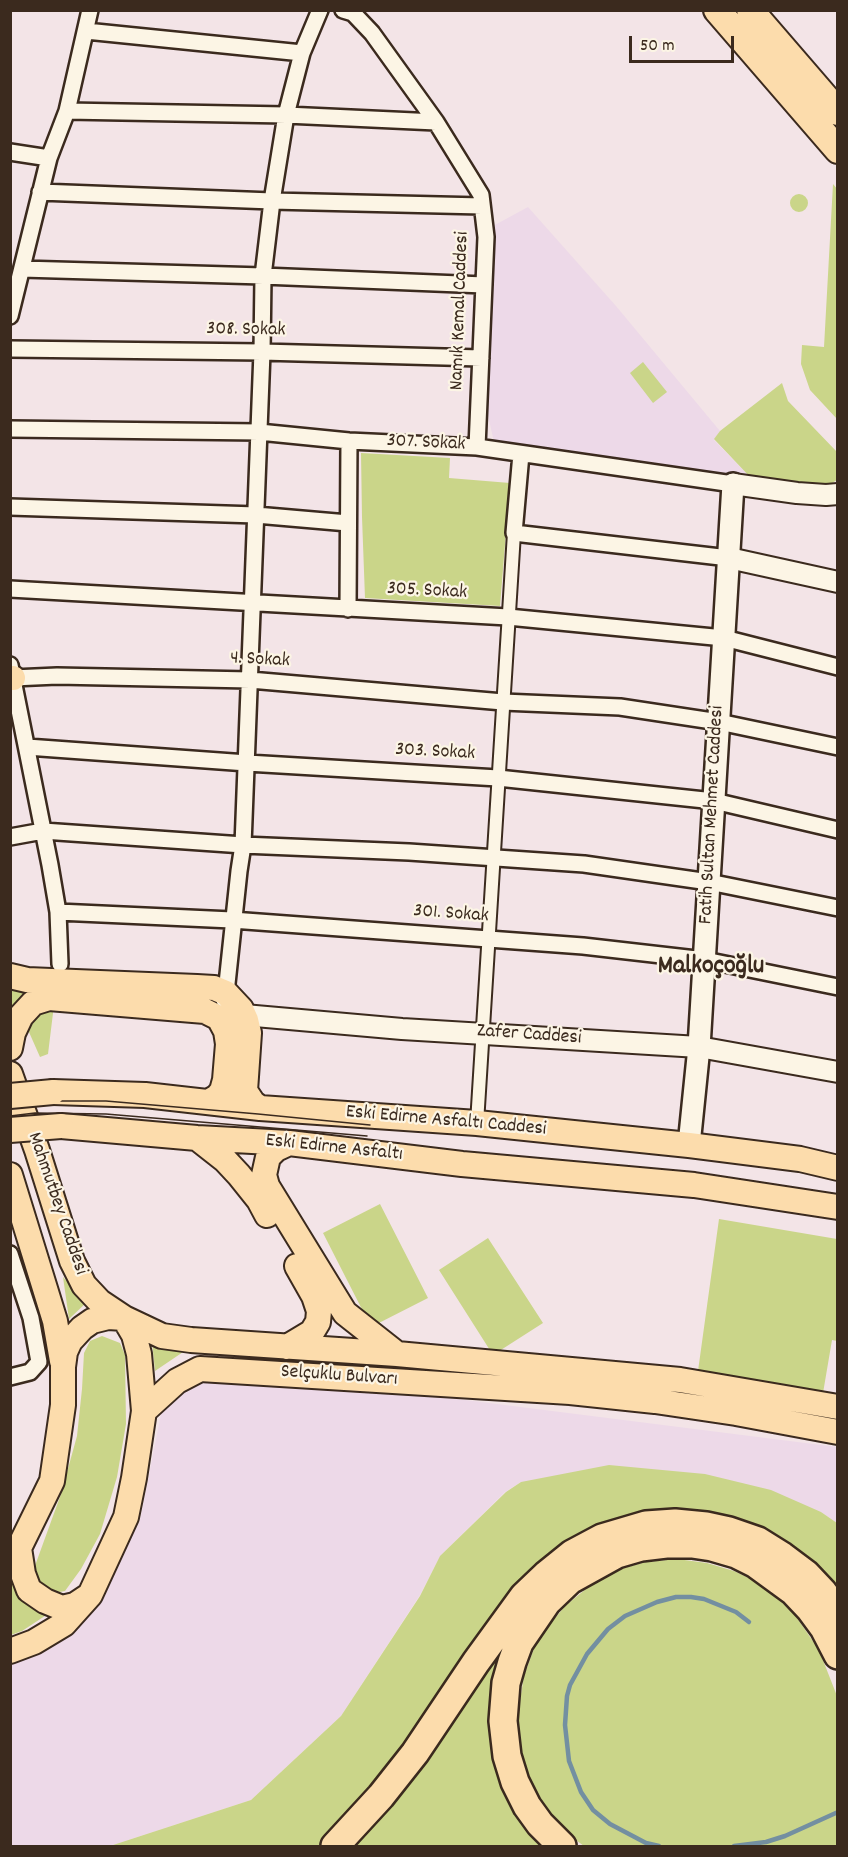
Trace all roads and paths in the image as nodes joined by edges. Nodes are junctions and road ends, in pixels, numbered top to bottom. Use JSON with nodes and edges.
{"nodes":[{"id":1,"x":90,"y":10,"type":"edge"},
{"id":2,"x":320,"y":10,"type":"edge"},
{"id":3,"x":343,"y":10,"type":"edge"},
{"id":4,"x":717,"y":10,"type":"edge"},
{"id":5,"x":750,"y":10,"type":"edge"},
{"id":6,"x":86,"y":31,"type":"junction"},
{"id":7,"x":302,"y":53,"type":"junction"},
{"id":8,"x":67,"y":111,"type":"junction"},
{"id":9,"x":837,"y":112,"type":"edge"},
{"id":10,"x":286,"y":115,"type":"junction"},
{"id":11,"x":436,"y":122,"type":"junction"},
{"id":12,"x":837,"y":150,"type":"edge"},
{"id":13,"x":10,"y":152,"type":"edge"},
{"id":14,"x":49,"y":158,"type":"junction"},
{"id":15,"x":40,"y":192,"type":"junction"},
{"id":16,"x":272,"y":201,"type":"junction"},
{"id":17,"x":482,"y":206,"type":"junction"},
{"id":18,"x":22,"y":269,"type":"junction"},
{"id":19,"x":263,"y":276,"type":"junction"},
{"id":20,"x":484,"y":285,"type":"junction"},
{"id":21,"x":10,"y":316,"type":"edge"},
{"id":22,"x":10,"y":349,"type":"edge"},
{"id":23,"x":262,"y":352,"type":"junction"},
{"id":24,"x":481,"y":358,"type":"junction"},
{"id":25,"x":10,"y":429,"type":"edge"},
{"id":26,"x":259,"y":432,"type":"junction"},
{"id":27,"x":349,"y":441,"type":"junction"},
{"id":28,"x":477,"y":447,"type":"junction"},
{"id":29,"x":521,"y":454,"type":"junction"},
{"id":30,"x":733,"y":484,"type":"junction"},
{"id":31,"x":837,"y":494,"type":"edge"},
{"id":32,"x":10,"y":507,"type":"edge"},
{"id":33,"x":256,"y":515,"type":"junction"},
{"id":34,"x":348,"y":523,"type":"junction"},
{"id":35,"x":514,"y":533,"type":"junction"},
{"id":36,"x":729,"y":558,"type":"junction"},
{"id":37,"x":837,"y":582,"type":"edge"},
{"id":38,"x":10,"y":589,"type":"edge"},
{"id":39,"x":253,"y":602,"type":"junction"},
{"id":40,"x":348,"y":609,"type":"junction"},
{"id":41,"x":508,"y":617,"type":"junction"},
{"id":42,"x":724,"y":638,"type":"junction"},
{"id":43,"x":837,"y":667,"type":"edge"},
{"id":44,"x":11,"y":674,"type":"edge"},
{"id":45,"x":250,"y":680,"type":"junction"},
{"id":46,"x":503,"y":702,"type":"junction"},
{"id":47,"x":719,"y":722,"type":"junction"},
{"id":48,"x":27,"y":747,"type":"junction"},
{"id":49,"x":837,"y":747,"type":"edge"},
{"id":50,"x":247,"y":763,"type":"junction"},
{"id":51,"x":498,"y":778,"type":"junction"},
{"id":52,"x":714,"y":801,"type":"junction"},
{"id":53,"x":837,"y":830,"type":"edge"},
{"id":54,"x":44,"y":831,"type":"junction"},
{"id":55,"x":10,"y":837,"type":"edge"},
{"id":56,"x":243,"y":845,"type":"junction"},
{"id":57,"x":494,"y":858,"type":"junction"},
{"id":58,"x":709,"y":882,"type":"junction"},
{"id":59,"x":837,"y":908,"type":"edge"},
{"id":60,"x":58,"y":912,"type":"junction"},
{"id":61,"x":232,"y":920,"type":"junction"},
{"id":62,"x":489,"y":938,"type":"junction"},
{"id":63,"x":705,"y":960,"type":"junction"},
{"id":64,"x":60,"y":964,"type":"dead end"},
{"id":65,"x":10,"y":976,"type":"edge"},
{"id":66,"x":837,"y":987,"type":"edge"},
{"id":67,"x":226,"y":993,"type":"junction"},
{"id":68,"x":244,"y":1015,"type":"junction"},
{"id":69,"x":219,"y":1018,"type":"junction"},
{"id":70,"x":483,"y":1033,"type":"junction"},
{"id":71,"x":699,"y":1047,"type":"junction"},
{"id":72,"x":10,"y":1048,"type":"edge"},
{"id":73,"x":837,"y":1072,"type":"edge"},
{"id":74,"x":11,"y":1075,"type":"edge"},
{"id":75,"x":210,"y":1101,"type":"junction"},
{"id":76,"x":260,"y":1108,"type":"junction"},
{"id":77,"x":477,"y":1123,"type":"junction"},
{"id":78,"x":10,"y":1130,"type":"edge"},
{"id":79,"x":196,"y":1138,"type":"junction"},
{"id":80,"x":289,"y":1143,"type":"junction"},
{"id":81,"x":688,"y":1144,"type":"junction"},
{"id":82,"x":837,"y":1168,"type":"edge"},
{"id":83,"x":10,"y":1175,"type":"edge"},
{"id":84,"x":837,"y":1207,"type":"edge"},
{"id":85,"x":10,"y":1254,"type":"edge"},
{"id":86,"x":124,"y":1318,"type":"junction"},
{"id":87,"x":287,"y":1347,"type":"junction"},
{"id":88,"x":397,"y":1354,"type":"junction"},
{"id":89,"x":63,"y":1367,"type":"junction"},
{"id":90,"x":10,"y":1377,"type":"edge"},
{"id":91,"x":837,"y":1407,"type":"edge"},
{"id":92,"x":144,"y":1411,"type":"junction"},
{"id":93,"x":837,"y":1432,"type":"edge"},
{"id":94,"x":15,"y":1554,"type":"edge"},
{"id":95,"x":90,"y":1595,"type":"junction"},
{"id":96,"x":837,"y":1612,"type":"edge"},
{"id":97,"x":10,"y":1651,"type":"edge"},
{"id":98,"x":837,"y":1655,"type":"edge"},
{"id":99,"x":335,"y":1846,"type":"edge"},
{"id":100,"x":562,"y":1846,"type":"edge"}],
"edges":[{"from":1,"to":6,"type":"street"},
{"from":2,"to":7,"type":"street"},
{"from":3,"to":11,"type":"street","name":"Namık Kemal Caddesi"},
{"from":4,"to":12,"type":"highway"},
{"from":5,"to":9,"type":"highway"},
{"from":6,"to":7,"type":"street"},
{"from":6,"to":8,"type":"street"},
{"from":7,"to":10,"type":"street"},
{"from":8,"to":10,"type":"street"},
{"from":8,"to":14,"type":"street"},
{"from":10,"to":11,"type":"street"},
{"from":10,"to":16,"type":"street"},
{"from":11,"to":17,"type":"street","name":"Namık Kemal Caddesi"},
{"from":13,"to":14,"type":"street"},
{"from":14,"to":15,"type":"street"},
{"from":15,"to":16,"type":"street"},
{"from":15,"to":18,"type":"street"},
{"from":16,"to":17,"type":"street"},
{"from":16,"to":19,"type":"street"},
{"from":17,"to":20,"type":"street","name":"Namık Kemal Caddesi"},
{"from":18,"to":19,"type":"street"},
{"from":18,"to":21,"type":"street"},
{"from":19,"to":20,"type":"street"},
{"from":19,"to":23,"type":"street"},
{"from":20,"to":24,"type":"street","name":"Namık Kemal Caddesi"},
{"from":22,"to":23,"type":"street","name":"308. Sokak"},
{"from":23,"to":24,"type":"street","name":"308. Sokak"},
{"from":23,"to":26,"type":"street"},
{"from":24,"to":28,"type":"street","name":"Namık Kemal Caddesi"},
{"from":25,"to":26,"type":"street","name":"307. Sokak"},
{"from":26,"to":27,"type":"street","name":"307. Sokak"},
{"from":26,"to":33,"type":"street"},
{"from":27,"to":28,"type":"street","name":"307. Sokak"},
{"from":27,"to":34,"type":"street"},
{"from":28,"to":29,"type":"street","name":"307. Sokak"},
{"from":29,"to":30,"type":"street","name":"307. Sokak"},
{"from":29,"to":35,"type":"street"},
{"from":30,"to":31,"type":"street","name":"307. Sokak"},
{"from":30,"to":36,"type":"main road","name":"Fatih Sultan Mehmet Caddesi"},
{"from":32,"to":33,"type":"street"},
{"from":33,"to":34,"type":"street"},
{"from":33,"to":39,"type":"street"},
{"from":34,"to":40,"type":"street"},
{"from":35,"to":36,"type":"street"},
{"from":35,"to":41,"type":"street"},
{"from":36,"to":37,"type":"street"},
{"from":36,"to":42,"type":"main road","name":"Fatih Sultan Mehmet Caddesi"},
{"from":38,"to":39,"type":"street","name":"305. Sokak"},
{"from":39,"to":40,"type":"street","name":"305. Sokak"},
{"from":39,"to":45,"type":"street"},
{"from":40,"to":41,"type":"street","name":"305. Sokak"},
{"from":41,"to":42,"type":"street","name":"305. Sokak"},
{"from":41,"to":46,"type":"street"},
{"from":42,"to":43,"type":"street","name":"305. Sokak"},
{"from":42,"to":47,"type":"main road","name":"Fatih Sultan Mehmet Caddesi"},
{"from":44,"to":45,"type":"street","name":"4. Sokak"},
{"from":44,"to":48,"type":"street"},
{"from":45,"to":46,"type":"street","name":"4. Sokak"},
{"from":45,"to":50,"type":"street"},
{"from":46,"to":47,"type":"street","name":"4. Sokak"},
{"from":46,"to":51,"type":"street"},
{"from":47,"to":49,"type":"street","name":"4. Sokak"},
{"from":47,"to":52,"type":"main road","name":"Fatih Sultan Mehmet Caddesi"},
{"from":48,"to":50,"type":"street","name":"303. Sokak"},
{"from":48,"to":54,"type":"street"},
{"from":50,"to":51,"type":"street","name":"303. Sokak"},
{"from":50,"to":56,"type":"street"},
{"from":51,"to":52,"type":"street","name":"303. Sokak"},
{"from":51,"to":57,"type":"street"},
{"from":52,"to":53,"type":"street","name":"303. Sokak"},
{"from":52,"to":58,"type":"main road","name":"Fatih Sultan Mehmet Caddesi"},
{"from":54,"to":55,"type":"street"},
{"from":54,"to":56,"type":"street"},
{"from":54,"to":60,"type":"street"},
{"from":56,"to":57,"type":"street"},
{"from":56,"to":61,"type":"street"},
{"from":57,"to":58,"type":"street"},
{"from":57,"to":62,"type":"street"},
{"from":58,"to":59,"type":"street"},
{"from":58,"to":63,"type":"main road","name":"Fatih Sultan Mehmet Caddesi"},
{"from":60,"to":61,"type":"street","name":"301. Sokak"},
{"from":60,"to":64,"type":"street"},
{"from":61,"to":62,"type":"street","name":"301. Sokak"},
{"from":61,"to":67,"type":"street"},
{"from":62,"to":63,"type":"street","name":"301. Sokak"},
{"from":62,"to":70,"type":"street"},
{"from":63,"to":66,"type":"street","name":"301. Sokak"},
{"from":63,"to":71,"type":"main road","name":"Fatih Sultan Mehmet Caddesi"},
{"from":65,"to":67,"type":"main road"},
{"from":67,"to":68,"type":"main road"},
{"from":67,"to":69,"type":"street"},
{"from":68,"to":69,"type":"street","name":"Zafer Caddesi"},
{"from":68,"to":70,"type":"street","name":"Zafer Caddesi"},
{"from":68,"to":76,"type":"main road"},
{"from":69,"to":72,"type":"main road"},
{"from":69,"to":75,"type":"main road"},
{"from":70,"to":71,"type":"street","name":"Zafer Caddesi"},
{"from":70,"to":77,"type":"street"},
{"from":71,"to":73,"type":"street","name":"Zafer Caddesi"},
{"from":71,"to":81,"type":"main road","name":"Fatih Sultan Mehmet Caddesi"},
{"from":74,"to":75,"type":"main road","name":"Eski Edirne Asfaltı Caddesi","bridge":true},
{"from":74,"to":86,"type":"main road","name":"Mahmutbey Caddesi"},
{"from":75,"to":76,"type":"main road","name":"Eski Edirne Asfaltı Caddesi"},
{"from":76,"to":77,"type":"main road","name":"Eski Edirne Asfaltı Caddesi"},
{"from":77,"to":81,"type":"main road","name":"Eski Edirne Asfaltı Caddesi"},
{"from":78,"to":79,"type":"main road","name":"Eski Edirne Asfaltı","bridge":true},
{"from":79,"to":80,"type":"main road","name":"Eski Edirne Asfaltı"},
{"from":79,"to":87,"type":"main road"},
{"from":80,"to":84,"type":"main road","name":"Eski Edirne Asfaltı"},
{"from":80,"to":88,"type":"main road"},
{"from":81,"to":82,"type":"main road","name":"Eski Edirne Asfaltı Caddesi"},
{"from":83,"to":89,"type":"main road","name":"Mahmutbey Caddesi"},
{"from":85,"to":90,"type":"street"},
{"from":86,"to":87,"type":"main road","name":"Selçuklu Bulvarı"},
{"from":86,"to":89,"type":"main road"},
{"from":86,"to":92,"type":"main road"},
{"from":87,"to":88,"type":"main road","name":"Selçuklu Bulvarı"},
{"from":88,"to":91,"type":"main road","name":"Selçuklu Bulvarı"},
{"from":89,"to":94,"type":"main road"},
{"from":92,"to":93,"type":"main road","name":"Selçuklu Bulvarı"},
{"from":92,"to":95,"type":"main road"},
{"from":94,"to":95,"type":"main road"},
{"from":95,"to":97,"type":"main road"},
{"from":96,"to":99,"type":"highway"},
{"from":98,"to":100,"type":"highway"}]}
